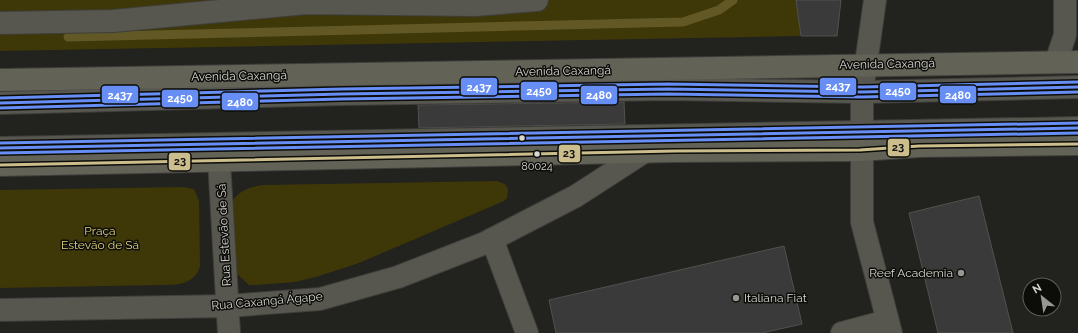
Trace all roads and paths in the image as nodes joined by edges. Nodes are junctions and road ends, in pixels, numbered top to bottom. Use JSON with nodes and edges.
{"nodes":[{"id":1,"x":537,"y":0,"type":"edge"},
{"id":2,"x":875,"y":0,"type":"edge"},
{"id":3,"x":1065,"y":0,"type":"edge"},
{"id":4,"x":0,"y":23,"type":"edge"},
{"id":5,"x":1056,"y":62,"type":"junction"},
{"id":6,"x":1078,"y":62,"type":"edge"},
{"id":7,"x":864,"y":64,"type":"junction"},
{"id":8,"x":0,"y":80,"type":"edge"},
{"id":9,"x":1078,"y":87,"type":"edge"},
{"id":10,"x":862,"y":92,"type":"junction"},
{"id":11,"x":0,"y":103,"type":"edge"},
{"id":12,"x":1078,"y":128,"type":"edge"},
{"id":13,"x":861,"y":142,"type":"junction"},
{"id":14,"x":1078,"y":144,"type":"edge"},
{"id":15,"x":0,"y":148,"type":"edge"},
{"id":16,"x":644,"y":152,"type":"junction"},
{"id":17,"x":219,"y":160,"type":"junction"},
{"id":18,"x":0,"y":165,"type":"edge"},
{"id":19,"x":492,"y":239,"type":"junction"},
{"id":20,"x":228,"y":306,"type":"junction"},
{"id":21,"x":0,"y":310,"type":"edge"},
{"id":22,"x":889,"y":327,"type":"edge"},
{"id":23,"x":229,"y":333,"type":"edge"},
{"id":24,"x":527,"y":333,"type":"edge"},
{"id":25,"x":842,"y":333,"type":"edge"}],
"edges":[{"from":1,"to":4,"type":"street"},
{"from":2,"to":7,"type":"street"},
{"from":3,"to":5,"type":"street"},
{"from":5,"to":6,"type":"main road","name":"Avenida Caxangá"},
{"from":5,"to":7,"type":"main road","name":"Avenida Caxangá"},
{"from":7,"to":8,"type":"main road","name":"Avenida Caxangá"},
{"from":7,"to":10,"type":"street"},
{"from":9,"to":10,"type":"street"},
{"from":10,"to":11,"type":"street"},
{"from":10,"to":13,"type":"street"},
{"from":12,"to":13,"type":"street"},
{"from":13,"to":14,"type":"main road"},
{"from":13,"to":15,"type":"street"},
{"from":13,"to":16,"type":"main road"},
{"from":13,"to":22,"type":"street"},
{"from":16,"to":17,"type":"main road"},
{"from":16,"to":19,"type":"street","name":"Rua Caxangá Ágape"},
{"from":17,"to":18,"type":"main road"},
{"from":17,"to":20,"type":"street","name":"Rua Estevão de Sá"},
{"from":19,"to":20,"type":"street","name":"Rua Caxangá Ágape"},
{"from":19,"to":24,"type":"street"},
{"from":20,"to":21,"type":"street","name":"Rua Caxangá Ágape"},
{"from":20,"to":23,"type":"street","name":"Rua Estevão de Sá"},
{"from":22,"to":25,"type":"street"}]}
